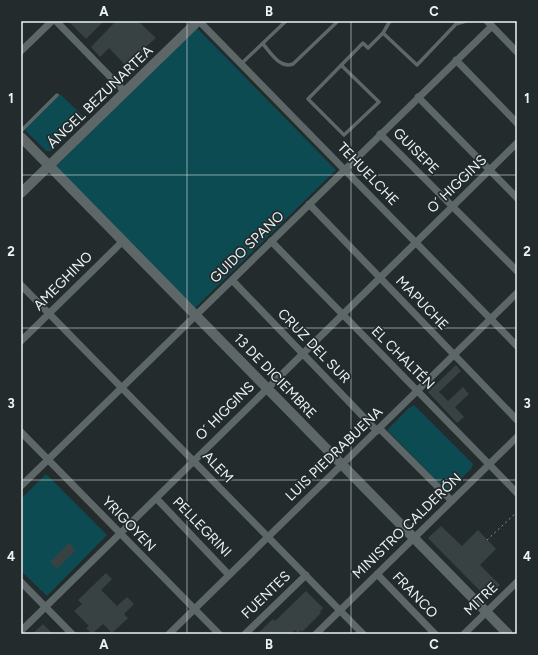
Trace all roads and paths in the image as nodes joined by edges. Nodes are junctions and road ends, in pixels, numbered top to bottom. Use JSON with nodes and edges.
{"nodes":[{"id":1,"x":52,"y":21,"type":"edge"},
{"id":2,"x":56,"y":21,"type":"edge"},
{"id":3,"x":199,"y":21,"type":"edge"},
{"id":4,"x":286,"y":21,"type":"edge"},
{"id":5,"x":338,"y":21,"type":"edge"},
{"id":6,"x":390,"y":21,"type":"edge"},
{"id":7,"x":466,"y":21,"type":"edge"},
{"id":8,"x":455,"y":23,"type":"edge"},
{"id":9,"x":489,"y":23,"type":"edge"},
{"id":10,"x":383,"y":33,"type":"junction"},
{"id":11,"x":262,"y":44,"type":"junction"},
{"id":12,"x":21,"y":51,"type":"edge"},
{"id":13,"x":517,"y":52,"type":"edge"},
{"id":14,"x":456,"y":60,"type":"junction"},
{"id":15,"x":241,"y":64,"type":"junction"},
{"id":16,"x":341,"y":65,"type":"junction"},
{"id":17,"x":125,"y":92,"type":"junction"},
{"id":18,"x":57,"y":95,"type":"dead end"},
{"id":19,"x":418,"y":97,"type":"junction"},
{"id":20,"x":517,"y":123,"type":"edge"},
{"id":21,"x":21,"y":131,"type":"edge"},
{"id":22,"x":380,"y":134,"type":"junction"},
{"id":23,"x":21,"y":137,"type":"edge"},
{"id":24,"x":517,"y":143,"type":"edge"},
{"id":25,"x":49,"y":166,"type":"junction"},
{"id":26,"x":345,"y":169,"type":"junction"},
{"id":27,"x":490,"y":170,"type":"junction"},
{"id":28,"x":21,"y":194,"type":"edge"},
{"id":29,"x":517,"y":198,"type":"edge"},
{"id":30,"x":309,"y":204,"type":"junction"},
{"id":31,"x":453,"y":206,"type":"junction"},
{"id":32,"x":123,"y":241,"type":"junction"},
{"id":33,"x":271,"y":241,"type":"junction"},
{"id":34,"x":415,"y":242,"type":"junction"},
{"id":35,"x":517,"y":271,"type":"edge"},
{"id":36,"x":380,"y":278,"type":"junction"},
{"id":37,"x":232,"y":280,"type":"junction"},
{"id":38,"x":21,"y":285,"type":"edge"},
{"id":39,"x":517,"y":293,"type":"edge"},
{"id":40,"x":49,"y":313,"type":"junction"},
{"id":41,"x":342,"y":314,"type":"junction"},
{"id":42,"x":196,"y":315,"type":"junction"},
{"id":43,"x":491,"y":319,"type":"junction"},
{"id":44,"x":21,"y":341,"type":"edge"},
{"id":45,"x":517,"y":346,"type":"edge"},
{"id":46,"x":302,"y":354,"type":"junction"},
{"id":47,"x":454,"y":355,"type":"junction"},
{"id":48,"x":122,"y":388,"type":"junction"},
{"id":49,"x":267,"y":388,"type":"junction"},
{"id":50,"x":418,"y":391,"type":"junction"},
{"id":51,"x":517,"y":420,"type":"edge"},
{"id":52,"x":378,"y":429,"type":"junction"},
{"id":53,"x":21,"y":432,"type":"edge"},
{"id":54,"x":517,"y":437,"type":"edge"},
{"id":55,"x":48,"y":460,"type":"junction"},
{"id":56,"x":194,"y":461,"type":"junction"},
{"id":57,"x":342,"y":464,"type":"junction"},
{"id":58,"x":489,"y":464,"type":"junction"},
{"id":59,"x":21,"y":486,"type":"edge"},
{"id":60,"x":517,"y":493,"type":"edge"},
{"id":61,"x":156,"y":498,"type":"junction"},
{"id":62,"x":452,"y":501,"type":"junction"},
{"id":63,"x":517,"y":512,"type":"edge"},
{"id":64,"x":120,"y":533,"type":"junction"},
{"id":65,"x":268,"y":537,"type":"junction"},
{"id":66,"x":414,"y":538,"type":"junction"},
{"id":67,"x":487,"y":540,"type":"dead end"},
{"id":68,"x":377,"y":574,"type":"junction"},
{"id":69,"x":229,"y":575,"type":"junction"},
{"id":70,"x":306,"y":575,"type":"junction"},
{"id":71,"x":21,"y":582,"type":"edge"},
{"id":72,"x":517,"y":582,"type":"edge"},
{"id":73,"x":45,"y":607,"type":"junction"},
{"id":74,"x":194,"y":609,"type":"junction"},
{"id":75,"x":340,"y":610,"type":"junction"},
{"id":76,"x":487,"y":612,"type":"junction"},
{"id":77,"x":21,"y":631,"type":"edge"},
{"id":78,"x":72,"y":634,"type":"edge"},
{"id":79,"x":168,"y":634,"type":"edge"},
{"id":80,"x":219,"y":634,"type":"edge"},
{"id":81,"x":245,"y":634,"type":"edge"},
{"id":82,"x":316,"y":634,"type":"edge"},
{"id":83,"x":363,"y":634,"type":"edge"},
{"id":84,"x":435,"y":634,"type":"edge"},
{"id":85,"x":464,"y":634,"type":"edge"},
{"id":86,"x":508,"y":634,"type":"edge"}],
"edges":[{"from":1,"to":12,"type":"street"},
{"from":2,"to":17,"type":"street"},
{"from":3,"to":15,"type":"street","name":"TEHUELCHE"},
{"from":3,"to":17,"type":"street","name":"ÁNGEL BEZUNARTEA"},
{"from":4,"to":11,"type":"lane"},
{"from":5,"to":11,"type":"lane"},
{"from":6,"to":10,"type":"lane"},
{"from":7,"to":8,"type":"lane"},
{"from":8,"to":10,"type":"lane"},
{"from":9,"to":13,"type":"street"},
{"from":9,"to":14,"type":"street","name":"GUIDO SPANO"},
{"from":10,"to":16,"type":"lane"},
{"from":11,"to":15,"type":"lane"},
{"from":14,"to":19,"type":"street","name":"GUIDO SPANO"},
{"from":14,"to":20,"type":"street"},
{"from":15,"to":26,"type":"street","name":"TEHUELCHE"},
{"from":16,"to":16,"type":"lane"},
{"from":17,"to":25,"type":"street","name":"ÁNGEL BEZUNARTEA"},
{"from":18,"to":21,"type":"lane"},
{"from":19,"to":22,"type":"street","name":"GUIDO SPANO"},
{"from":19,"to":27,"type":"street"},
{"from":22,"to":26,"type":"street","name":"GUIDO SPANO"},
{"from":22,"to":31,"type":"street","name":"GUISEPE"},
{"from":23,"to":25,"type":"street","name":"13 DE DICIEMBRE"},
{"from":24,"to":27,"type":"street","name":"O´ HIGGINS"},
{"from":25,"to":28,"type":"street","name":"ÁNGEL BEZUNARTEA"},
{"from":25,"to":32,"type":"street","name":"13 DE DICIEMBRE"},
{"from":26,"to":30,"type":"street","name":"GUIDO SPANO"},
{"from":26,"to":34,"type":"street","name":"TEHUELCHE"},
{"from":27,"to":29,"type":"street"},
{"from":27,"to":31,"type":"street","name":"O´ HIGGINS"},
{"from":30,"to":33,"type":"street","name":"GUIDO SPANO"},
{"from":30,"to":36,"type":"street","name":"MAPUCHE"},
{"from":31,"to":34,"type":"street","name":"O´ HIGGINS"},
{"from":31,"to":35,"type":"street","name":"GUISEPE"},
{"from":32,"to":40,"type":"street","name":"AMEGHINO"},
{"from":32,"to":42,"type":"street","name":"13 DE DICIEMBRE"},
{"from":33,"to":37,"type":"street","name":"GUIDO SPANO"},
{"from":33,"to":41,"type":"street","name":"EL CHALTÉN"},
{"from":34,"to":36,"type":"street","name":"O´ HIGGINS"},
{"from":34,"to":43,"type":"street","name":"TEHUELCHE"},
{"from":36,"to":41,"type":"street","name":"O´ HIGGINS"},
{"from":36,"to":47,"type":"street","name":"MAPUCHE"},
{"from":37,"to":42,"type":"street","name":"GUIDO SPANO"},
{"from":37,"to":46,"type":"street","name":"CRUZ DEL SUR"},
{"from":38,"to":40,"type":"street","name":"ALEM"},
{"from":39,"to":43,"type":"street","name":"LUIS PIEDRABUENA"},
{"from":40,"to":44,"type":"street","name":"AMEGHINO"},
{"from":40,"to":48,"type":"street","name":"ALEM"},
{"from":41,"to":46,"type":"street","name":"O´ HIGGINS"},
{"from":41,"to":50,"type":"street","name":"EL CHALTÉN"},
{"from":42,"to":48,"type":"street","name":"GUIDO SPANO"},
{"from":42,"to":49,"type":"street","name":"13 DE DICIEMBRE"},
{"from":43,"to":45,"type":"street","name":"TEHUELCHE"},
{"from":43,"to":47,"type":"street","name":"LUIS PIEDRABUENA"},
{"from":46,"to":49,"type":"street","name":"O´ HIGGINS"},
{"from":46,"to":52,"type":"street","name":"CRUZ DEL SUR"},
{"from":47,"to":50,"type":"street","name":"LUIS PIEDRABUENA"},
{"from":47,"to":51,"type":"street","name":"MAPUCHE"},
{"from":48,"to":55,"type":"street","name":"GUIDO SPANO"},
{"from":48,"to":56,"type":"street","name":"ALEM"},
{"from":49,"to":56,"type":"street","name":"O´ HIGGINS"},
{"from":49,"to":57,"type":"street","name":"13 DE DICIEMBRE"},
{"from":50,"to":52,"type":"street","name":"LUIS PIEDRABUENA"},
{"from":50,"to":58,"type":"street","name":"EL CHALTÉN"},
{"from":52,"to":57,"type":"street","name":"LUIS PIEDRABUENA"},
{"from":52,"to":62,"type":"street","name":"CRUZ DEL SUR"},
{"from":53,"to":55,"type":"street","name":"YRIGOYEN"},
{"from":54,"to":58,"type":"street","name":"MINISTRO CALDERÓN"},
{"from":55,"to":59,"type":"street","name":"GUIDO SPANO"},
{"from":55,"to":64,"type":"street","name":"YRIGOYEN"},
{"from":56,"to":61,"type":"street","name":"O´ HIGGINS"},
{"from":56,"to":65,"type":"street","name":"ALEM"},
{"from":57,"to":65,"type":"street","name":"LUIS PIEDRABUENA"},
{"from":57,"to":66,"type":"street","name":"13 DE DICIEMBRE"},
{"from":58,"to":60,"type":"street","name":"EL CHALTÉN"},
{"from":58,"to":62,"type":"street","name":"MINISTRO CALDERÓN"},
{"from":61,"to":64,"type":"street","name":"O´ HIGGINS"},
{"from":61,"to":69,"type":"street","name":"PELLEGRINI"},
{"from":62,"to":66,"type":"street","name":"MINISTRO CALDERÓN"},
{"from":63,"to":67,"type":"path"},
{"from":64,"to":73,"type":"street","name":"O´ HIGGINS"},
{"from":64,"to":74,"type":"street","name":"YRIGOYEN"},
{"from":65,"to":69,"type":"street","name":"LUIS PIEDRABUENA"},
{"from":65,"to":70,"type":"street","name":"ALEM"},
{"from":66,"to":68,"type":"street","name":"MINISTRO CALDERÓN"},
{"from":66,"to":76,"type":"street","name":"13 DE DICIEMBRE"},
{"from":68,"to":75,"type":"street","name":"MINISTRO CALDERÓN"},
{"from":68,"to":84,"type":"street","name":"FRANCO"},
{"from":69,"to":74,"type":"street","name":"LUIS PIEDRABUENA"},
{"from":70,"to":75,"type":"street","name":"ALEM"},
{"from":70,"to":81,"type":"street","name":"FUENTES"},
{"from":71,"to":73,"type":"street"},
{"from":72,"to":76,"type":"street","name":"MITRE"},
{"from":73,"to":77,"type":"street","name":"O´ HIGGINS"},
{"from":73,"to":78,"type":"street"},
{"from":74,"to":79,"type":"street","name":"LUIS PIEDRABUENA"},
{"from":74,"to":80,"type":"street","name":"YRIGOYEN"},
{"from":75,"to":82,"type":"street","name":"MINISTRO CALDERÓN"},
{"from":75,"to":83,"type":"street","name":"ALEM"},
{"from":76,"to":85,"type":"street","name":"MITRE"},
{"from":76,"to":86,"type":"street","name":"13 DE DICIEMBRE"}]}
